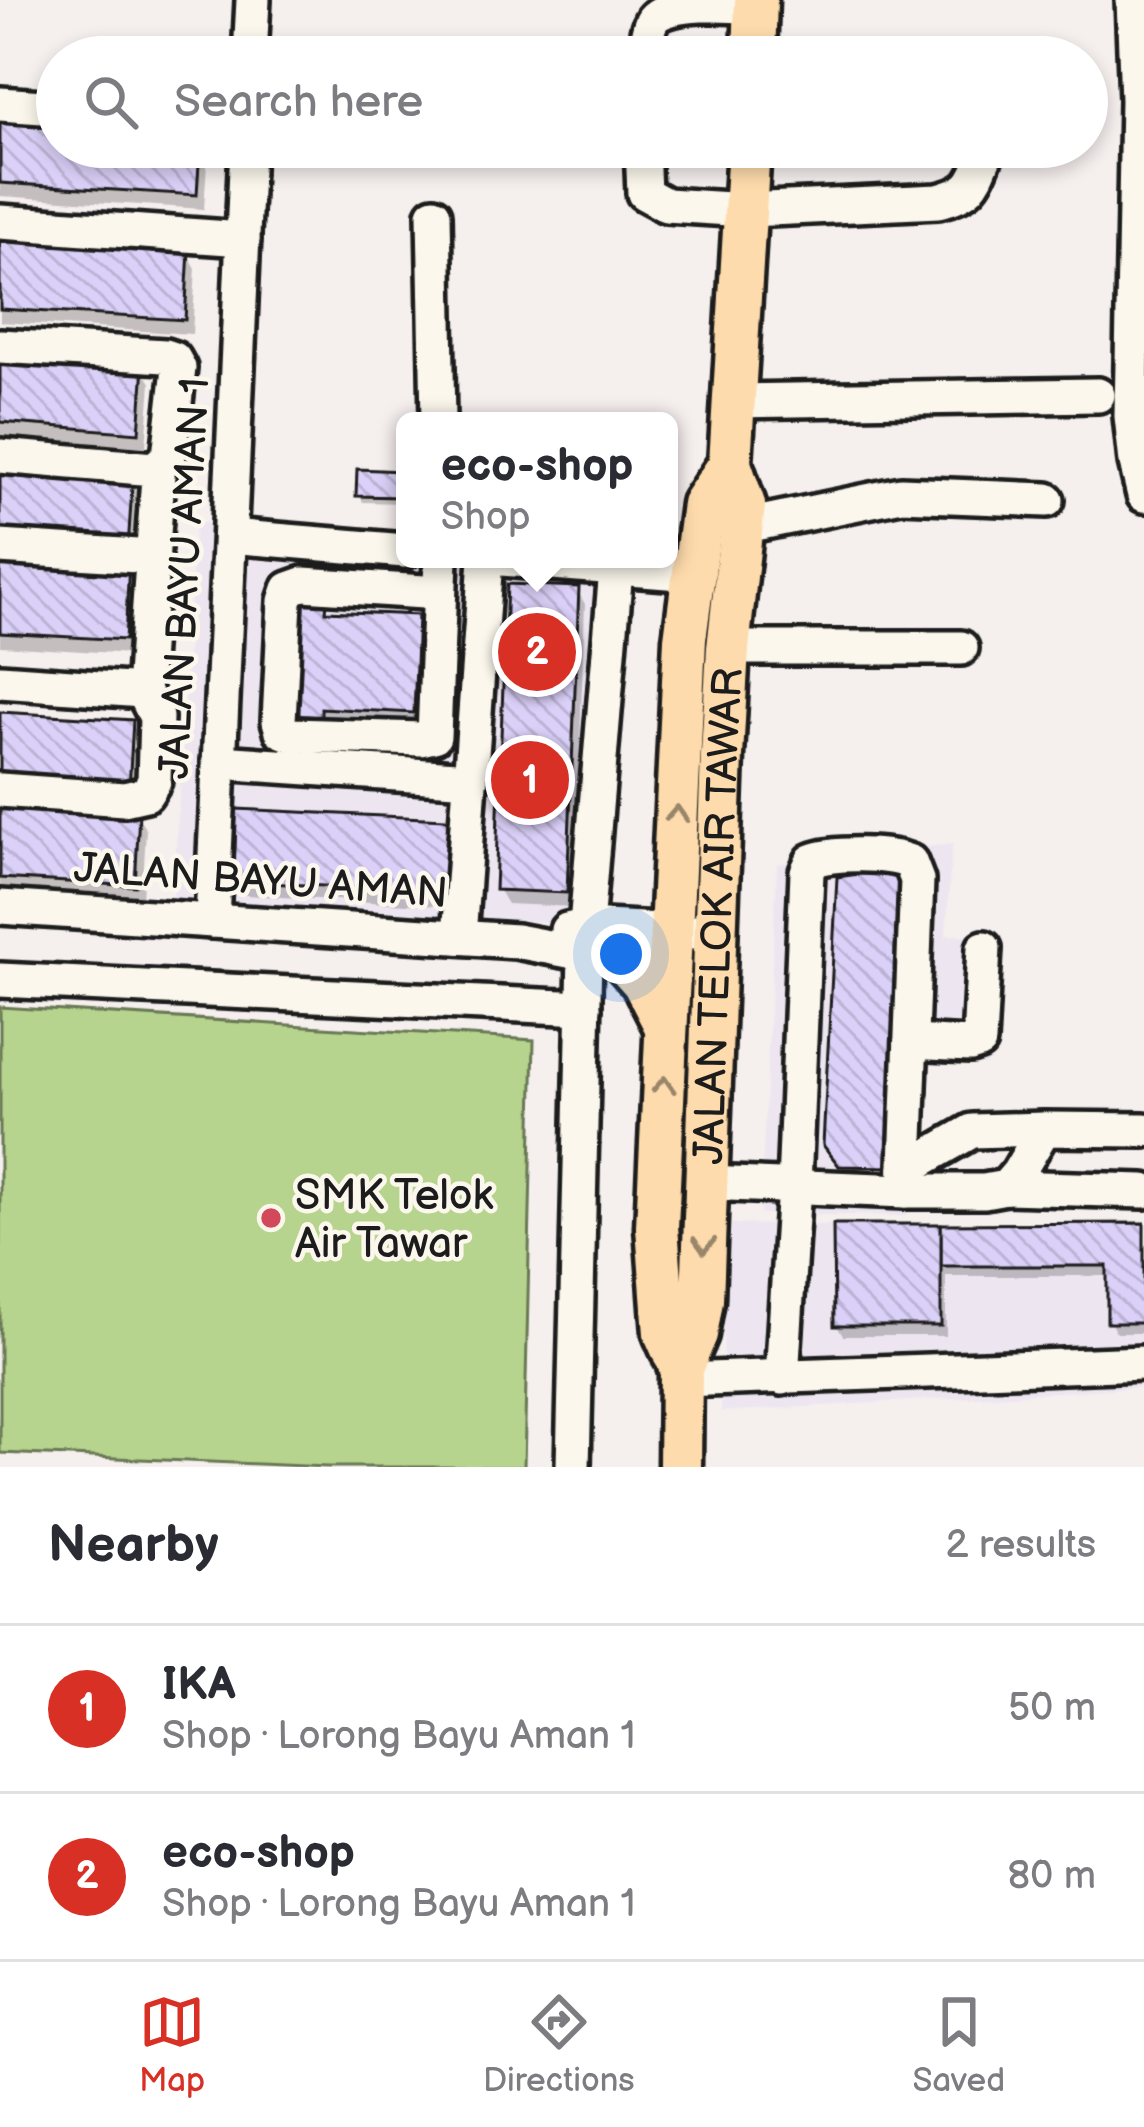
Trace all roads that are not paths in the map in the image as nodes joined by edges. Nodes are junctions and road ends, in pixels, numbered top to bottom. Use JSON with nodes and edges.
{"nodes":[{"id":1,"x":253,"y":0,"type":"edge"},
{"id":2,"x":1132,"y":0,"type":"edge"},
{"id":3,"x":756,"y":4,"type":"edge"},
{"id":4,"x":251,"y":36,"type":"edge"},
{"id":5,"x":649,"y":36,"type":"edge"},
{"id":6,"x":755,"y":36,"type":"edge"},
{"id":7,"x":0,"y":104,"type":"edge"},
{"id":8,"x":36,"y":107,"type":"edge"},
{"id":9,"x":246,"y":168,"type":"edge"},
{"id":10,"x":643,"y":168,"type":"edge"},
{"id":11,"x":748,"y":168,"type":"edge"},
{"id":12,"x":980,"y":168,"type":"edge"},
{"id":13,"x":746,"y":210,"type":"junction"},
{"id":14,"x":434,"y":214,"type":"dead end"},
{"id":15,"x":0,"y":222,"type":"edge"},
{"id":16,"x":243,"y":239,"type":"junction"},
{"id":17,"x":1140,"y":246,"type":"edge"},
{"id":18,"x":0,"y":346,"type":"edge"},
{"id":19,"x":1098,"y":395,"type":"dead end"},
{"id":20,"x":734,"y":401,"type":"junction"},
{"id":21,"x":438,"y":412,"type":"edge"},
{"id":22,"x":0,"y":456,"type":"edge"},
{"id":23,"x":730,"y":464,"type":"junction"},
{"id":24,"x":156,"y":473,"type":"junction"},
{"id":25,"x":1144,"y":495,"type":"edge"},
{"id":26,"x":1047,"y":500,"type":"dead end"},
{"id":27,"x":741,"y":527,"type":"junction"},
{"id":28,"x":230,"y":536,"type":"junction"},
{"id":29,"x":0,"y":547,"type":"edge"},
{"id":30,"x":396,"y":549,"type":"edge"},
{"id":31,"x":153,"y":557,"type":"junction"},
{"id":32,"x":440,"y":568,"type":"edge"},
{"id":33,"x":485,"y":568,"type":"edge"},
{"id":34,"x":605,"y":568,"type":"edge"},
{"id":35,"x":616,"y":569,"type":"junction"},
{"id":36,"x":693,"y":574,"type":"junction"},
{"id":37,"x":439,"y":593,"type":"junction"},
{"id":38,"x":728,"y":648,"type":"junction"},
{"id":39,"x":961,"y":648,"type":"dead end"},
{"id":40,"x":0,"y":681,"type":"edge"},
{"id":41,"x":142,"y":691,"type":"junction"},
{"id":42,"x":219,"y":762,"type":"junction"},
{"id":43,"x":471,"y":779,"type":"junction"},
{"id":44,"x":0,"y":790,"type":"edge"},
{"id":45,"x":0,"y":908,"type":"edge"},
{"id":46,"x":212,"y":921,"type":"junction"},
{"id":47,"x":459,"y":938,"type":"junction"},
{"id":48,"x":597,"y":945,"type":"junction"},
{"id":49,"x":671,"y":945,"type":"junction"},
{"id":50,"x":714,"y":947,"type":"junction"},
{"id":51,"x":984,"y":948,"type":"dead end"},
{"id":52,"x":0,"y":980,"type":"edge"},
{"id":53,"x":584,"y":1009,"type":"junction"},
{"id":54,"x":667,"y":1028,"type":"junction"},
{"id":55,"x":911,"y":1042,"type":"junction"},
{"id":56,"x":1044,"y":1129,"type":"junction"},
{"id":57,"x":1144,"y":1130,"type":"edge"},
{"id":58,"x":906,"y":1180,"type":"junction"},
{"id":59,"x":705,"y":1183,"type":"junction"},
{"id":60,"x":794,"y":1186,"type":"junction"},
{"id":61,"x":1006,"y":1187,"type":"junction"},
{"id":62,"x":1144,"y":1191,"type":"edge"},
{"id":63,"x":1144,"y":1363,"type":"edge"},
{"id":64,"x":682,"y":1375,"type":"junction"},
{"id":65,"x":782,"y":1378,"type":"junction"},
{"id":66,"x":573,"y":1467,"type":"edge"},
{"id":67,"x":680,"y":1467,"type":"edge"}],
"edges":[{"from":1,"to":4,"type":"street"},
{"from":2,"to":17,"type":"street"},
{"from":3,"to":5,"type":"street"},
{"from":3,"to":6,"type":"main road"},
{"from":7,"to":8,"type":"street"},
{"from":9,"to":16,"type":"street","name":"JALAN BAYU AMAN 1"},
{"from":10,"to":13,"type":"street"},
{"from":11,"to":13,"type":"main road","name":"JALAN TELOK AIR TAWAR"},
{"from":12,"to":13,"type":"street"},
{"from":13,"to":20,"type":"main road","name":"JALAN TELOK AIR TAWAR"},
{"from":14,"to":21,"type":"street"},
{"from":15,"to":16,"type":"street"},
{"from":16,"to":28,"type":"street","name":"JALAN BAYU AMAN 1"},
{"from":17,"to":25,"type":"street"},
{"from":18,"to":24,"type":"street"},
{"from":19,"to":20,"type":"street"},
{"from":20,"to":23,"type":"main road","name":"JALAN TELOK AIR TAWAR"},
{"from":22,"to":24,"type":"street"},
{"from":23,"to":27,"type":"main road","name":"JALAN TELOK AIR TAWAR"},
{"from":23,"to":36,"type":"main road","name":"JALAN TELOK AIR TAWAR"},
{"from":24,"to":31,"type":"street"},
{"from":26,"to":27,"type":"street"},
{"from":27,"to":38,"type":"main road","name":"JALAN TELOK AIR TAWAR"},
{"from":28,"to":30,"type":"street"},
{"from":28,"to":42,"type":"street","name":"JALAN BAYU AMAN 1"},
{"from":29,"to":31,"type":"street"},
{"from":31,"to":41,"type":"street"},
{"from":32,"to":37,"type":"street"},
{"from":33,"to":43,"type":"street"},
{"from":34,"to":35,"type":"street"},
{"from":35,"to":36,"type":"street"},
{"from":35,"to":48,"type":"street"},
{"from":49,"to":36,"type":"main road","name":"JALAN TELOK AIR TAWAR","one_way":true},
{"from":37,"to":37,"type":"street"},
{"from":38,"to":39,"type":"street"},
{"from":38,"to":50,"type":"main road","name":"JALAN TELOK AIR TAWAR"},
{"from":40,"to":41,"type":"street"},
{"from":41,"to":44,"type":"street"},
{"from":42,"to":43,"type":"street"},
{"from":42,"to":46,"type":"street","name":"JALAN BAYU AMAN 1"},
{"from":43,"to":47,"type":"street"},
{"from":45,"to":46,"type":"street","name":"JALAN BAYU AMAN"},
{"from":46,"to":47,"type":"street","name":"JALAN BAYU AMAN"},
{"from":47,"to":48,"type":"street","name":"JALAN BAYU AMAN"},
{"from":48,"to":49,"type":"street","name":"JALAN BAYU AMAN"},
{"from":48,"to":53,"type":"street"},
{"from":48,"to":54,"type":"main road"},
{"from":49,"to":50,"type":"street","name":"JALAN BAYU AMAN"},
{"from":49,"to":54,"type":"main road","name":"JALAN TELOK AIR TAWAR"},
{"from":50,"to":59,"type":"main road","name":"JALAN TELOK AIR TAWAR"},
{"from":51,"to":55,"type":"street"},
{"from":52,"to":53,"type":"street"},
{"from":53,"to":66,"type":"street"},
{"from":64,"to":54,"type":"main road","name":"JALAN TELOK AIR TAWAR","one_way":true},
{"from":55,"to":58,"type":"street"},
{"from":55,"to":60,"type":"street"},
{"from":56,"to":57,"type":"street"},
{"from":56,"to":58,"type":"street"},
{"from":56,"to":61,"type":"street"},
{"from":58,"to":60,"type":"street"},
{"from":58,"to":61,"type":"street"},
{"from":59,"to":60,"type":"street"},
{"from":59,"to":64,"type":"main road","name":"JALAN TELOK AIR TAWAR","one_way":true},
{"from":60,"to":65,"type":"street"},
{"from":61,"to":62,"type":"street"},
{"from":63,"to":65,"type":"street"},
{"from":64,"to":65,"type":"street"},
{"from":64,"to":67,"type":"main road","name":"JALAN TELOK AIR TAWAR"}]}
